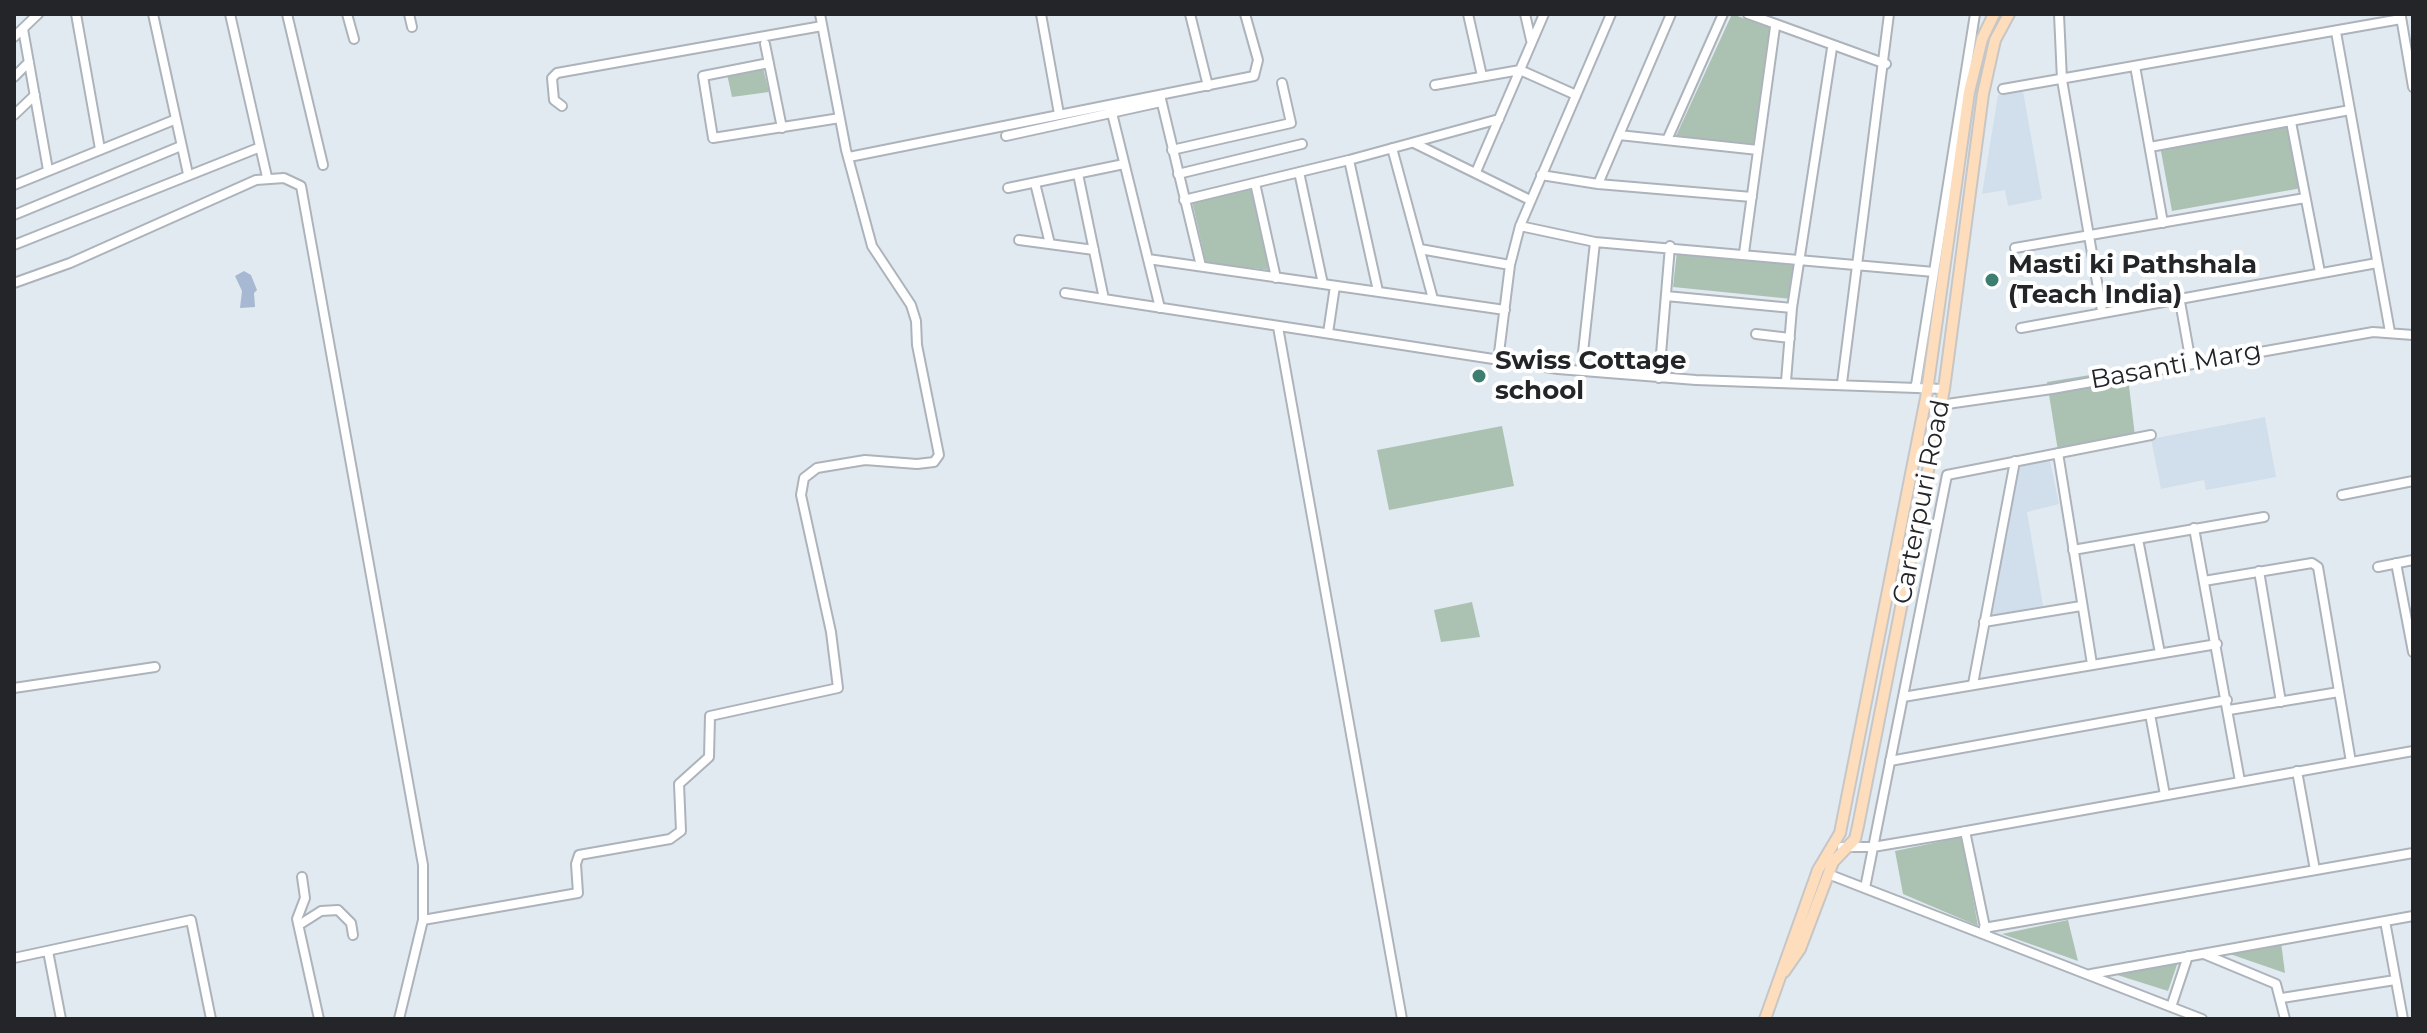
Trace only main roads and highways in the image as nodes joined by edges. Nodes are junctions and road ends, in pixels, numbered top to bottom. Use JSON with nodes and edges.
{"nodes":[{"id":1,"x":1993,"y":16,"type":"edge"},
{"id":2,"x":2007,"y":18,"type":"edge"},
{"id":3,"x":1784,"y":973,"type":"junction"},
{"id":4,"x":1765,"y":1019,"type":"edge"}],
"edges":[{"from":1,"to":3,"type":"main road","name":"Carterpuri Road"},
{"from":2,"to":3,"type":"main road","name":"Carterpuri Road"},
{"from":3,"to":4,"type":"main road","name":"Carterpuri Road"}]}
